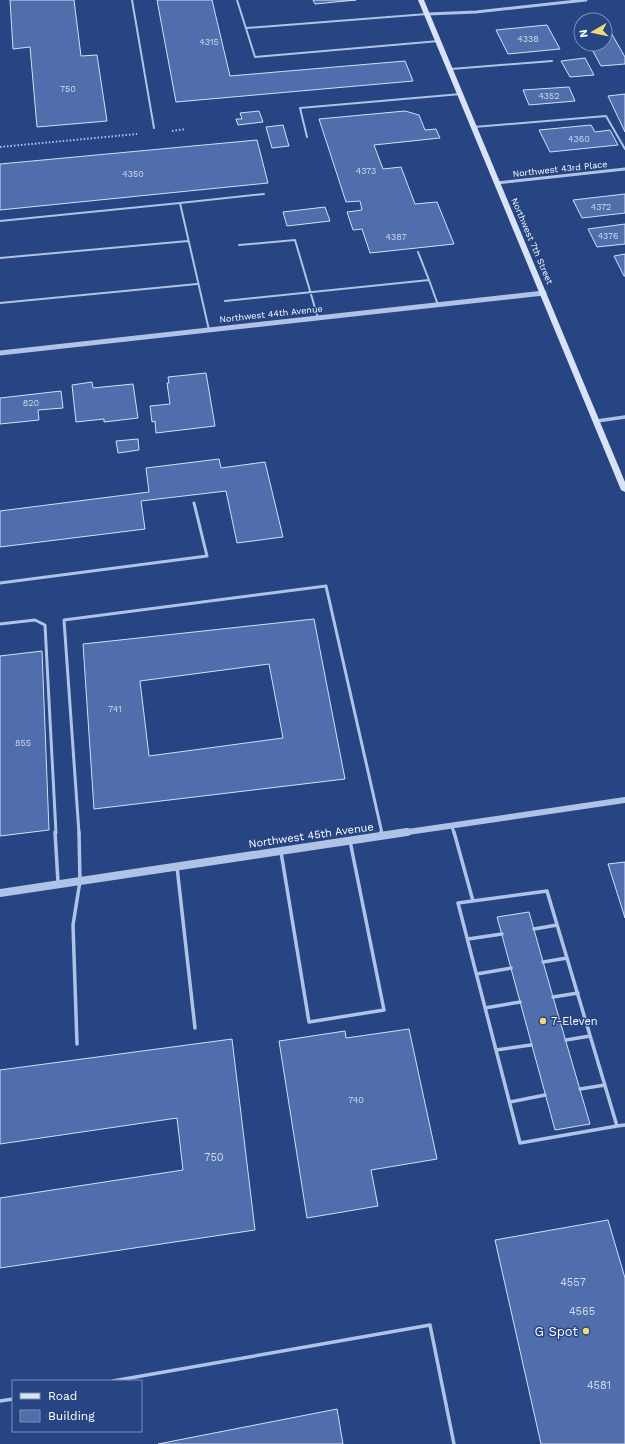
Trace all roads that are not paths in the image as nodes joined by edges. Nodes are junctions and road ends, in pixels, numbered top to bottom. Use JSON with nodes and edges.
{"nodes":[{"id":1,"x":132,"y":0,"type":"edge"},
{"id":2,"x":237,"y":0,"type":"edge"},
{"id":3,"x":421,"y":0,"type":"edge"},
{"id":4,"x":586,"y":0,"type":"edge"},
{"id":5,"x":428,"y":14,"type":"junction"},
{"id":6,"x":246,"y":28,"type":"junction"},
{"id":7,"x":439,"y":41,"type":"junction"},
{"id":8,"x":552,"y":61,"type":"dead end"},
{"id":9,"x":451,"y":70,"type":"junction"},
{"id":10,"x":461,"y":94,"type":"junction"},
{"id":11,"x":474,"y":127,"type":"junction"},
{"id":12,"x":154,"y":128,"type":"dead end"},
{"id":13,"x":307,"y":137,"type":"dead end"},
{"id":14,"x":625,"y":149,"type":"edge"},
{"id":15,"x":625,"y":169,"type":"edge"},
{"id":16,"x":497,"y":183,"type":"junction"},
{"id":17,"x":264,"y":194,"type":"dead end"},
{"id":18,"x":180,"y":203,"type":"junction"},
{"id":19,"x":0,"y":221,"type":"edge"},
{"id":20,"x":188,"y":241,"type":"junction"},
{"id":21,"x":239,"y":245,"type":"dead end"},
{"id":22,"x":418,"y":252,"type":"dead end"},
{"id":23,"x":0,"y":258,"type":"edge"},
{"id":24,"x":429,"y":280,"type":"junction"},
{"id":25,"x":197,"y":284,"type":"junction"},
{"id":26,"x":310,"y":292,"type":"junction"},
{"id":27,"x":544,"y":293,"type":"junction"},
{"id":28,"x":225,"y":301,"type":"dead end"},
{"id":29,"x":0,"y":303,"type":"edge"},
{"id":30,"x":438,"y":305,"type":"junction"},
{"id":31,"x":318,"y":318,"type":"junction"},
{"id":32,"x":209,"y":330,"type":"junction"},
{"id":33,"x":0,"y":353,"type":"edge"},
{"id":34,"x":625,"y":417,"type":"edge"},
{"id":35,"x":597,"y":421,"type":"junction"},
{"id":36,"x":625,"y":490,"type":"edge"},
{"id":37,"x":194,"y":503,"type":"dead end"},
{"id":38,"x":0,"y":583,"type":"edge"},
{"id":39,"x":0,"y":624,"type":"edge"},
{"id":40,"x":625,"y":800,"type":"edge"},
{"id":41,"x":452,"y":826,"type":"junction"},
{"id":42,"x":382,"y":837,"type":"junction"},
{"id":43,"x":350,"y":841,"type":"junction"},
{"id":44,"x":281,"y":850,"type":"junction"},
{"id":45,"x":177,"y":865,"type":"junction"},
{"id":46,"x":80,"y":881,"type":"junction"},
{"id":47,"x":58,"y":884,"type":"junction"},
{"id":48,"x":0,"y":893,"type":"edge"},
{"id":49,"x":473,"y":901,"type":"junction"},
{"id":50,"x":557,"y":925,"type":"junction"},
{"id":51,"x":534,"y":928,"type":"dead end"},
{"id":52,"x":502,"y":934,"type":"dead end"},
{"id":53,"x":468,"y":939,"type":"junction"},
{"id":54,"x":567,"y":958,"type":"junction"},
{"id":55,"x":543,"y":962,"type":"dead end"},
{"id":56,"x":511,"y":968,"type":"dead end"},
{"id":57,"x":477,"y":974,"type":"junction"},
{"id":58,"x":578,"y":993,"type":"junction"},
{"id":59,"x":553,"y":997,"type":"dead end"},
{"id":60,"x":520,"y":1002,"type":"dead end"},
{"id":61,"x":485,"y":1008,"type":"junction"},
{"id":62,"x":195,"y":1028,"type":"dead end"},
{"id":63,"x":590,"y":1036,"type":"junction"},
{"id":64,"x":566,"y":1040,"type":"dead end"},
{"id":65,"x":77,"y":1044,"type":"dead end"},
{"id":66,"x":531,"y":1045,"type":"dead end"},
{"id":67,"x":496,"y":1050,"type":"junction"},
{"id":68,"x":605,"y":1085,"type":"junction"},
{"id":69,"x":580,"y":1089,"type":"dead end"},
{"id":70,"x":545,"y":1096,"type":"dead end"},
{"id":71,"x":510,"y":1102,"type":"junction"},
{"id":72,"x":625,"y":1124,"type":"edge"},
{"id":73,"x":618,"y":1126,"type":"junction"},
{"id":74,"x":119,"y":1380,"type":"edge"},
{"id":75,"x":12,"y":1399,"type":"edge"},
{"id":76,"x":0,"y":1401,"type":"edge"},
{"id":77,"x":454,"y":1444,"type":"edge"}],
"edges":[{"from":1,"to":12,"type":"lane"},
{"from":2,"to":6,"type":"lane"},
{"from":3,"to":5,"type":"main road","name":"Northwest 7th Street"},
{"from":4,"to":5,"type":"street"},
{"from":5,"to":6,"type":"lane"},
{"from":5,"to":7,"type":"main road","name":"Northwest 7th Street"},
{"from":6,"to":7,"type":"lane"},
{"from":7,"to":9,"type":"main road","name":"Northwest 7th Street"},
{"from":8,"to":9,"type":"lane"},
{"from":9,"to":10,"type":"main road","name":"Northwest 7th Street"},
{"from":10,"to":11,"type":"main road","name":"Northwest 7th Street"},
{"from":10,"to":13,"type":"lane"},
{"from":11,"to":14,"type":"lane"},
{"from":11,"to":16,"type":"main road","name":"Northwest 7th Street"},
{"from":15,"to":16,"type":"street","name":"Northwest 43rd Place"},
{"from":16,"to":27,"type":"main road","name":"Northwest 7th Street"},
{"from":17,"to":18,"type":"lane"},
{"from":18,"to":19,"type":"lane"},
{"from":18,"to":20,"type":"lane"},
{"from":20,"to":23,"type":"lane"},
{"from":20,"to":25,"type":"lane"},
{"from":21,"to":26,"type":"lane"},
{"from":22,"to":24,"type":"lane"},
{"from":24,"to":26,"type":"lane"},
{"from":24,"to":30,"type":"lane"},
{"from":25,"to":29,"type":"lane"},
{"from":25,"to":32,"type":"lane"},
{"from":26,"to":28,"type":"lane"},
{"from":26,"to":31,"type":"lane"},
{"from":27,"to":30,"type":"street","name":"Northwest 44th Avenue"},
{"from":27,"to":35,"type":"main road","name":"Northwest 7th Street"},
{"from":30,"to":31,"type":"street","name":"Northwest 44th Avenue"},
{"from":31,"to":32,"type":"street","name":"Northwest 44th Avenue"},
{"from":32,"to":33,"type":"street","name":"Northwest 44th Avenue"},
{"from":34,"to":35,"type":"street"},
{"from":35,"to":36,"type":"main road","name":"Northwest 7th Street"},
{"from":37,"to":38,"type":"lane"},
{"from":39,"to":47,"type":"lane"},
{"from":40,"to":41,"type":"street","name":"Northwest 45th Avenue"},
{"from":41,"to":42,"type":"street","name":"Northwest 45th Avenue"},
{"from":41,"to":49,"type":"lane"},
{"from":42,"to":43,"type":"street","name":"Northwest 45th Avenue"},
{"from":42,"to":46,"type":"lane"},
{"from":43,"to":44,"type":"street","name":"Northwest 45th Avenue"},
{"from":43,"to":44,"type":"lane"},
{"from":44,"to":45,"type":"street","name":"Northwest 45th Avenue"},
{"from":45,"to":46,"type":"street","name":"Northwest 45th Avenue"},
{"from":45,"to":62,"type":"lane"},
{"from":46,"to":47,"type":"street","name":"Northwest 45th Avenue"},
{"from":46,"to":65,"type":"lane"},
{"from":47,"to":48,"type":"street","name":"Northwest 45th Avenue"},
{"from":49,"to":50,"type":"lane"},
{"from":49,"to":53,"type":"lane"},
{"from":50,"to":51,"type":"lane"},
{"from":50,"to":54,"type":"lane"},
{"from":52,"to":53,"type":"lane"},
{"from":53,"to":57,"type":"lane"},
{"from":54,"to":55,"type":"lane"},
{"from":54,"to":58,"type":"lane"},
{"from":56,"to":57,"type":"lane"},
{"from":57,"to":61,"type":"lane"},
{"from":58,"to":59,"type":"lane"},
{"from":58,"to":63,"type":"lane"},
{"from":60,"to":61,"type":"lane"},
{"from":61,"to":67,"type":"lane"},
{"from":63,"to":64,"type":"lane"},
{"from":63,"to":68,"type":"lane"},
{"from":66,"to":67,"type":"lane"},
{"from":67,"to":71,"type":"lane"},
{"from":68,"to":69,"type":"lane"},
{"from":68,"to":73,"type":"lane"},
{"from":70,"to":71,"type":"lane"},
{"from":71,"to":73,"type":"lane"},
{"from":72,"to":73,"type":"lane"},
{"from":74,"to":77,"type":"lane"},
{"from":75,"to":76,"type":"lane"}]}
